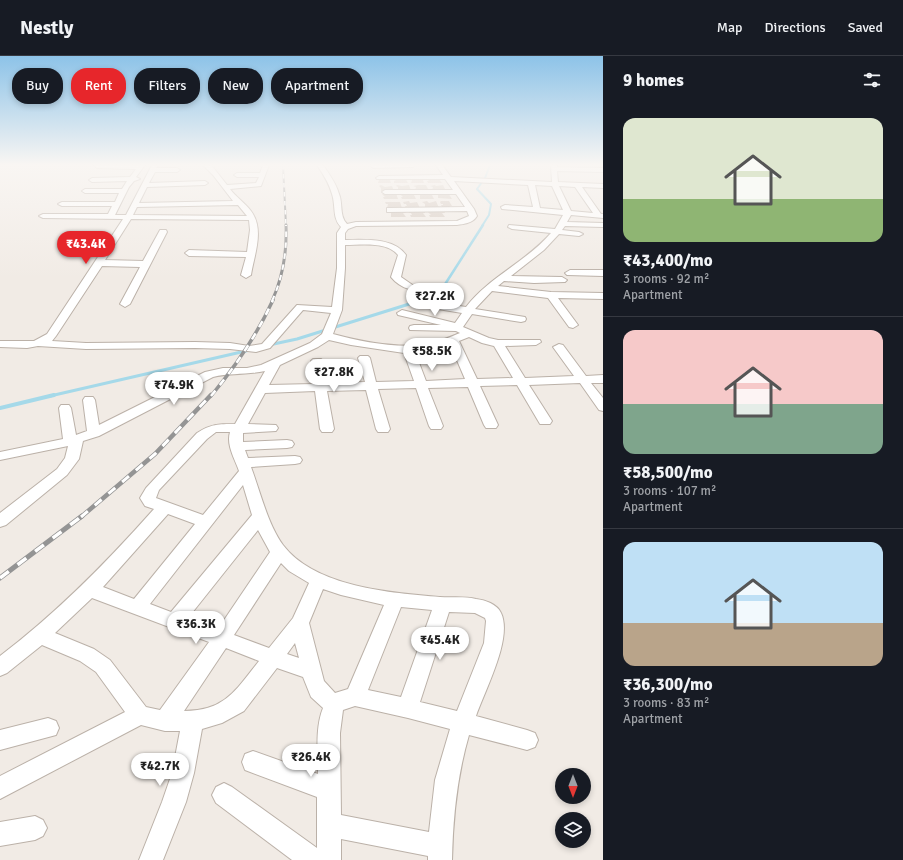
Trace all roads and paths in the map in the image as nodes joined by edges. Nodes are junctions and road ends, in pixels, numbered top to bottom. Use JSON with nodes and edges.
{"nodes":[{"id":1,"x":168,"y":203,"type":"junction"},
{"id":2,"x":239,"y":203,"type":"joint"},
{"id":3,"x":338,"y":203,"type":"edge"},
{"id":4,"x":464,"y":203,"type":"edge"},
{"id":5,"x":536,"y":203,"type":"edge"},
{"id":6,"x":565,"y":203,"type":"edge"},
{"id":7,"x":591,"y":203,"type":"edge"},
{"id":8,"x":62,"y":204,"type":"dead end"},
{"id":9,"x":117,"y":204,"type":"joint"},
{"id":10,"x":136,"y":205,"type":"joint"},
{"id":11,"x":504,"y":206,"type":"dead end"},
{"id":12,"x":537,"y":208,"type":"junction"},
{"id":13,"x":470,"y":209,"type":"junction"},
{"id":14,"x":390,"y":210,"type":"dead end"},
{"id":15,"x":567,"y":210,"type":"junction"},
{"id":16,"x":164,"y":213,"type":"dead end"},
{"id":17,"x":43,"y":216,"type":"dead end"},
{"id":18,"x":111,"y":216,"type":"junction"},
{"id":19,"x":130,"y":216,"type":"junction"},
{"id":20,"x":601,"y":216,"type":"edge"},
{"id":21,"x":252,"y":218,"type":"junction"},
{"id":22,"x":563,"y":224,"type":"junction"},
{"id":23,"x":575,"y":225,"type":"junction"},
{"id":24,"x":603,"y":226,"type":"edge"},
{"id":25,"x":345,"y":227,"type":"junction"},
{"id":26,"x":512,"y":228,"type":"dead end"},
{"id":27,"x":556,"y":231,"type":"junction"},
{"id":28,"x":163,"y":232,"type":"dead end"},
{"id":29,"x":505,"y":234,"type":"dead end"},
{"id":30,"x":549,"y":239,"type":"junction"},
{"id":31,"x":341,"y":243,"type":"junction"},
{"id":32,"x":189,"y":253,"type":"dead end"},
{"id":33,"x":250,"y":255,"type":"junction"},
{"id":34,"x":100,"y":263,"type":"junction"},
{"id":35,"x":146,"y":264,"type":"junction"},
{"id":36,"x":570,"y":273,"type":"dead end"},
{"id":37,"x":603,"y":273,"type":"edge"},
{"id":38,"x":246,"y":275,"type":"dead end"},
{"id":39,"x":504,"y":278,"type":"junction"},
{"id":40,"x":562,"y":280,"type":"dead end"},
{"id":41,"x":409,"y":286,"type":"dead end"},
{"id":42,"x":490,"y":288,"type":"junction"},
{"id":43,"x":551,"y":295,"type":"junction"},
{"id":44,"x":601,"y":300,"type":"edge"},
{"id":45,"x":125,"y":304,"type":"dead end"},
{"id":46,"x":426,"y":304,"type":"dead end"},
{"id":47,"x":337,"y":310,"type":"junction"},
{"id":48,"x":469,"y":311,"type":"junction"},
{"id":49,"x":402,"y":313,"type":"dead end"},
{"id":50,"x":521,"y":319,"type":"dead end"},
{"id":51,"x":573,"y":325,"type":"dead end"},
{"id":52,"x":414,"y":328,"type":"dead end"},
{"id":53,"x":457,"y":328,"type":"junction"},
{"id":54,"x":330,"y":330,"type":"junction"},
{"id":55,"x":468,"y":334,"type":"junction"},
{"id":56,"x":453,"y":339,"type":"junction"},
{"id":57,"x":536,"y":342,"type":"dead end"},
{"id":58,"x":38,"y":343,"type":"junction"},
{"id":59,"x":498,"y":343,"type":"junction"},
{"id":60,"x":0,"y":344,"type":"edge"},
{"id":61,"x":559,"y":348,"type":"dead end"},
{"id":62,"x":409,"y":350,"type":"junction"},
{"id":63,"x":364,"y":358,"type":"dead end"},
{"id":64,"x":317,"y":360,"type":"dead end"},
{"id":65,"x":276,"y":364,"type":"junction"},
{"id":66,"x":603,"y":379,"type":"edge"},
{"id":67,"x":583,"y":380,"type":"junction"},
{"id":68,"x":521,"y":382,"type":"junction"},
{"id":69,"x":471,"y":383,"type":"junction"},
{"id":70,"x":421,"y":384,"type":"junction"},
{"id":71,"x":371,"y":386,"type":"junction"},
{"id":72,"x":321,"y":387,"type":"junction"},
{"id":73,"x":261,"y":389,"type":"junction"},
{"id":74,"x":89,"y":400,"type":"dead end"},
{"id":75,"x":603,"y":407,"type":"edge"},
{"id":76,"x":65,"y":408,"type":"dead end"},
{"id":77,"x":545,"y":421,"type":"dead end"},
{"id":78,"x":491,"y":425,"type":"dead end"},
{"id":79,"x":436,"y":426,"type":"dead end"},
{"id":80,"x":239,"y":428,"type":"junction"},
{"id":81,"x":271,"y":428,"type":"dead end"},
{"id":82,"x":327,"y":429,"type":"dead end"},
{"id":83,"x":382,"y":429,"type":"dead end"},
{"id":84,"x":94,"y":433,"type":"junction"},
{"id":85,"x":73,"y":441,"type":"junction"},
{"id":86,"x":287,"y":444,"type":"dead end"},
{"id":87,"x":236,"y":446,"type":"junction"},
{"id":88,"x":0,"y":456,"type":"edge"},
{"id":89,"x":295,"y":460,"type":"dead end"},
{"id":90,"x":244,"y":468,"type":"junction"},
{"id":91,"x":165,"y":507,"type":"junction"},
{"id":92,"x":261,"y":515,"type":"junction"},
{"id":93,"x":0,"y":521,"type":"edge"},
{"id":94,"x":206,"y":522,"type":"junction"},
{"id":95,"x":279,"y":552,"type":"junction"},
{"id":96,"x":318,"y":581,"type":"junction"},
{"id":97,"x":90,"y":590,"type":"junction"},
{"id":98,"x":395,"y":600,"type":"junction"},
{"id":99,"x":443,"y":604,"type":"junction"},
{"id":100,"x":138,"y":607,"type":"junction"},
{"id":101,"x":175,"y":620,"type":"junction"},
{"id":102,"x":300,"y":624,"type":"junction"},
{"id":103,"x":41,"y":636,"type":"junction"},
{"id":104,"x":222,"y":638,"type":"junction"},
{"id":105,"x":273,"y":658,"type":"junction"},
{"id":106,"x":0,"y":667,"type":"edge"},
{"id":107,"x":312,"y":672,"type":"junction"},
{"id":108,"x":345,"y":700,"type":"junction"},
{"id":109,"x":408,"y":708,"type":"junction"},
{"id":110,"x":140,"y":715,"type":"junction"},
{"id":111,"x":166,"y":721,"type":"junction"},
{"id":112,"x":193,"y":722,"type":"junction"},
{"id":113,"x":462,"y":723,"type":"junction"},
{"id":114,"x":48,"y":728,"type":"dead end"},
{"id":115,"x":0,"y":740,"type":"edge"},
{"id":116,"x":527,"y":740,"type":"dead end"},
{"id":117,"x":253,"y":762,"type":"dead end"},
{"id":118,"x":0,"y":788,"type":"edge"},
{"id":119,"x":328,"y":789,"type":"junction"},
{"id":120,"x":224,"y":795,"type":"dead end"},
{"id":121,"x":328,"y":824,"type":"junction"},
{"id":122,"x":35,"y":828,"type":"dead end"},
{"id":123,"x":0,"y":834,"type":"edge"},
{"id":124,"x":440,"y":853,"type":"edge"},
{"id":125,"x":151,"y":860,"type":"edge"},
{"id":126,"x":313,"y":860,"type":"edge"},
{"id":127,"x":329,"y":860,"type":"edge"}],
"edges":[{"from":1,"to":2,"type":"street"},
{"from":1,"to":10,"type":"street"},
{"from":1,"to":16,"type":"street"},
{"from":2,"to":21,"type":"street"},
{"from":3,"to":25,"type":"street"},
{"from":4,"to":13,"type":"street"},
{"from":5,"to":12,"type":"street"},
{"from":6,"to":15,"type":"street"},
{"from":7,"to":20,"type":"street"},
{"from":8,"to":9,"type":"street"},
{"from":9,"to":18,"type":"street"},
{"from":10,"to":19,"type":"street"},
{"from":11,"to":12,"type":"street"},
{"from":12,"to":15,"type":"street"},
{"from":13,"to":14,"type":"street"},
{"from":13,"to":25,"type":"street"},
{"from":15,"to":20,"type":"street"},
{"from":15,"to":22,"type":"street"},
{"from":17,"to":18,"type":"street"},
{"from":18,"to":19,"type":"street"},
{"from":19,"to":21,"type":"street"},
{"from":19,"to":34,"type":"street"},
{"from":21,"to":33,"type":"street"},
{"from":22,"to":23,"type":"street"},
{"from":22,"to":27,"type":"street"},
{"from":23,"to":24,"type":"street"},
{"from":23,"to":27,"type":"street"},
{"from":25,"to":31,"type":"street"},
{"from":26,"to":27,"type":"street"},
{"from":27,"to":30,"type":"street"},
{"from":28,"to":35,"type":"street"},
{"from":29,"to":30,"type":"street"},
{"from":30,"to":39,"type":"street"},
{"from":31,"to":41,"type":"street"},
{"from":31,"to":47,"type":"street"},
{"from":32,"to":33,"type":"street"},
{"from":33,"to":38,"type":"street"},
{"from":34,"to":35,"type":"street"},
{"from":34,"to":58,"type":"street"},
{"from":35,"to":45,"type":"street"},
{"from":36,"to":37,"type":"street"},
{"from":39,"to":40,"type":"street"},
{"from":39,"to":42,"type":"street"},
{"from":42,"to":43,"type":"street"},
{"from":42,"to":48,"type":"street"},
{"from":43,"to":44,"type":"street"},
{"from":43,"to":51,"type":"street"},
{"from":46,"to":48,"type":"street"},
{"from":47,"to":54,"type":"street"},
{"from":47,"to":58,"type":"street"},
{"from":48,"to":50,"type":"street"},
{"from":48,"to":53,"type":"street"},
{"from":49,"to":53,"type":"street"},
{"from":52,"to":53,"type":"street"},
{"from":53,"to":55,"type":"street"},
{"from":54,"to":62,"type":"street"},
{"from":54,"to":65,"type":"street"},
{"from":55,"to":56,"type":"street"},
{"from":55,"to":59,"type":"street"},
{"from":56,"to":62,"type":"street"},
{"from":56,"to":69,"type":"street"},
{"from":57,"to":59,"type":"street"},
{"from":58,"to":60,"type":"street"},
{"from":59,"to":68,"type":"street"},
{"from":61,"to":67,"type":"street"},
{"from":62,"to":70,"type":"street"},
{"from":63,"to":71,"type":"street"},
{"from":64,"to":72,"type":"street"},
{"from":65,"to":73,"type":"street"},
{"from":65,"to":84,"type":"street"},
{"from":66,"to":67,"type":"street"},
{"from":67,"to":68,"type":"street"},
{"from":67,"to":75,"type":"street"},
{"from":68,"to":69,"type":"street"},
{"from":68,"to":77,"type":"street"},
{"from":69,"to":70,"type":"street"},
{"from":69,"to":78,"type":"street"},
{"from":70,"to":71,"type":"street"},
{"from":70,"to":79,"type":"street"},
{"from":71,"to":72,"type":"street"},
{"from":71,"to":83,"type":"street"},
{"from":72,"to":73,"type":"street"},
{"from":72,"to":82,"type":"street"},
{"from":73,"to":80,"type":"street"},
{"from":74,"to":84,"type":"street"},
{"from":76,"to":85,"type":"street"},
{"from":80,"to":81,"type":"street"},
{"from":80,"to":87,"type":"street"},
{"from":80,"to":91,"type":"street"},
{"from":84,"to":85,"type":"street"},
{"from":85,"to":88,"type":"street"},
{"from":85,"to":93,"type":"street"},
{"from":86,"to":87,"type":"street"},
{"from":87,"to":90,"type":"street"},
{"from":89,"to":90,"type":"street"},
{"from":90,"to":92,"type":"street"},
{"from":90,"to":94,"type":"street"},
{"from":91,"to":94,"type":"street"},
{"from":91,"to":97,"type":"street"},
{"from":92,"to":95,"type":"street"},
{"from":92,"to":101,"type":"street"},
{"from":94,"to":100,"type":"street"},
{"from":95,"to":96,"type":"street"},
{"from":95,"to":104,"type":"street"},
{"from":96,"to":98,"type":"street"},
{"from":96,"to":102,"type":"street"},
{"from":97,"to":100,"type":"street"},
{"from":97,"to":103,"type":"street"},
{"from":98,"to":99,"type":"street"},
{"from":98,"to":108,"type":"street"},
{"from":99,"to":109,"type":"street"},
{"from":99,"to":113,"type":"street"},
{"from":100,"to":101,"type":"street"},
{"from":101,"to":104,"type":"street"},
{"from":102,"to":105,"type":"street"},
{"from":102,"to":107,"type":"street"},
{"from":103,"to":106,"type":"street"},
{"from":103,"to":110,"type":"street"},
{"from":104,"to":105,"type":"street"},
{"from":104,"to":111,"type":"street"},
{"from":105,"to":107,"type":"street"},
{"from":105,"to":112,"type":"street"},
{"from":107,"to":108,"type":"street"},
{"from":108,"to":109,"type":"street"},
{"from":108,"to":119,"type":"street"},
{"from":109,"to":113,"type":"street"},
{"from":110,"to":111,"type":"street"},
{"from":110,"to":118,"type":"street"},
{"from":111,"to":112,"type":"street"},
{"from":112,"to":125,"type":"street"},
{"from":113,"to":116,"type":"street"},
{"from":113,"to":124,"type":"street"},
{"from":114,"to":115,"type":"street"},
{"from":117,"to":119,"type":"street"},
{"from":119,"to":121,"type":"street"},
{"from":120,"to":126,"type":"street"},
{"from":121,"to":124,"type":"street"},
{"from":121,"to":127,"type":"street"},
{"from":122,"to":123,"type":"street"}]}
